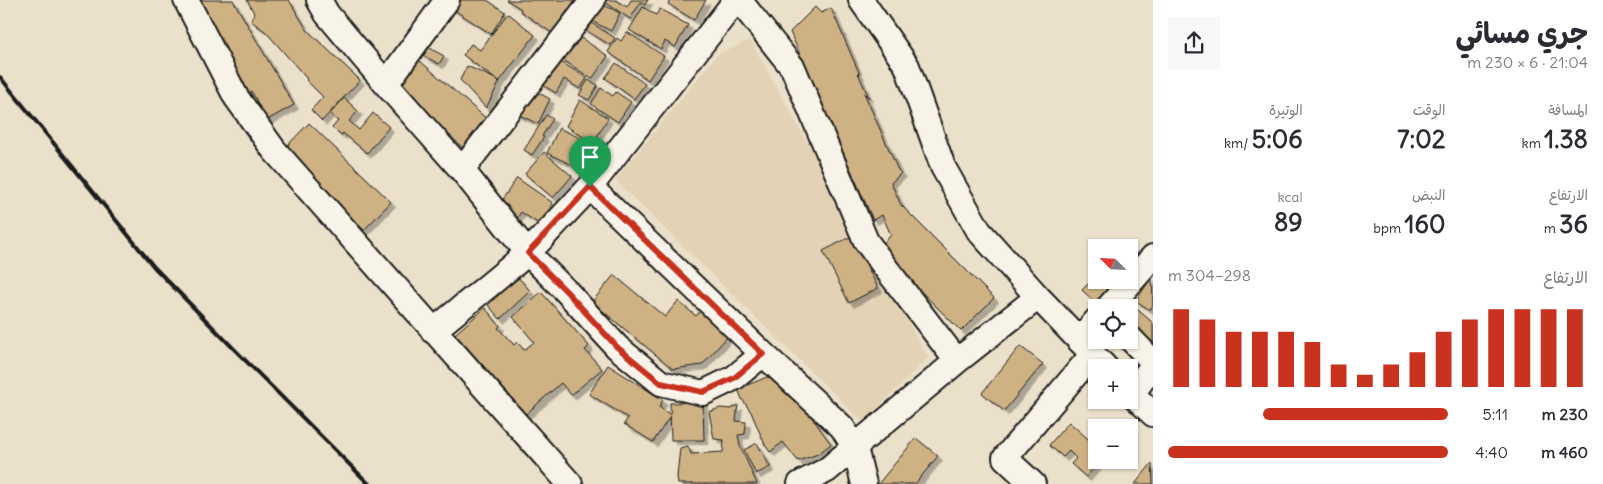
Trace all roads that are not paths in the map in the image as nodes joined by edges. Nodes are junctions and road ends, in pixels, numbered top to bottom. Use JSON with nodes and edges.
{"nodes":[{"id":1,"x":186,"y":0,"type":"edge"},
{"id":2,"x":319,"y":0,"type":"edge"},
{"id":3,"x":447,"y":0,"type":"edge"},
{"id":4,"x":593,"y":0,"type":"edge"},
{"id":5,"x":736,"y":0,"type":"edge"},
{"id":6,"x":740,"y":0,"type":"edge"},
{"id":7,"x":861,"y":0,"type":"edge"},
{"id":8,"x":386,"y":84,"type":"junction"},
{"id":9,"x":462,"y":170,"type":"junction"},
{"id":10,"x":590,"y":187,"type":"junction"},
{"id":11,"x":528,"y":253,"type":"junction"},
{"id":12,"x":1153,"y":257,"type":"edge"},
{"id":13,"x":1038,"y":297,"type":"junction"},
{"id":14,"x":1116,"y":299,"type":"edge"},
{"id":15,"x":433,"y":330,"type":"junction"},
{"id":16,"x":1138,"y":347,"type":"edge"},
{"id":17,"x":763,"y":354,"type":"junction"},
{"id":18,"x":1093,"y":354,"type":"edge"},
{"id":19,"x":957,"y":361,"type":"junction"},
{"id":20,"x":1153,"y":363,"type":"edge"},
{"id":21,"x":1138,"y":383,"type":"edge"},
{"id":22,"x":1138,"y":400,"type":"edge"},
{"id":23,"x":1153,"y":414,"type":"edge"},
{"id":24,"x":855,"y":448,"type":"junction"},
{"id":25,"x":566,"y":480,"type":"edge"},
{"id":26,"x":589,"y":484,"type":"edge"},
{"id":27,"x":800,"y":484,"type":"edge"},
{"id":28,"x":864,"y":484,"type":"edge"},
{"id":29,"x":1033,"y":484,"type":"edge"}],
"edges":[{"from":1,"to":15,"type":"street"},
{"from":2,"to":8,"type":"street"},
{"from":3,"to":8,"type":"street"},
{"from":4,"to":9,"type":"street"},
{"from":5,"to":10,"type":"street"},
{"from":6,"to":19,"type":"street"},
{"from":7,"to":13,"type":"street"},
{"from":8,"to":9,"type":"street"},
{"from":9,"to":11,"type":"street"},
{"from":10,"to":11,"type":"street"},
{"from":10,"to":17,"type":"street"},
{"from":11,"to":15,"type":"street"},
{"from":11,"to":17,"type":"street"},
{"from":12,"to":14,"type":"street"},
{"from":13,"to":18,"type":"street"},
{"from":13,"to":19,"type":"street"},
{"from":15,"to":25,"type":"street"},
{"from":16,"to":20,"type":"street"},
{"from":17,"to":24,"type":"street"},
{"from":18,"to":29,"type":"street"},
{"from":19,"to":24,"type":"street"},
{"from":20,"to":21,"type":"street"},
{"from":22,"to":23,"type":"street"},
{"from":24,"to":27,"type":"street"},
{"from":24,"to":28,"type":"street"},
{"from":25,"to":26,"type":"street"}]}
